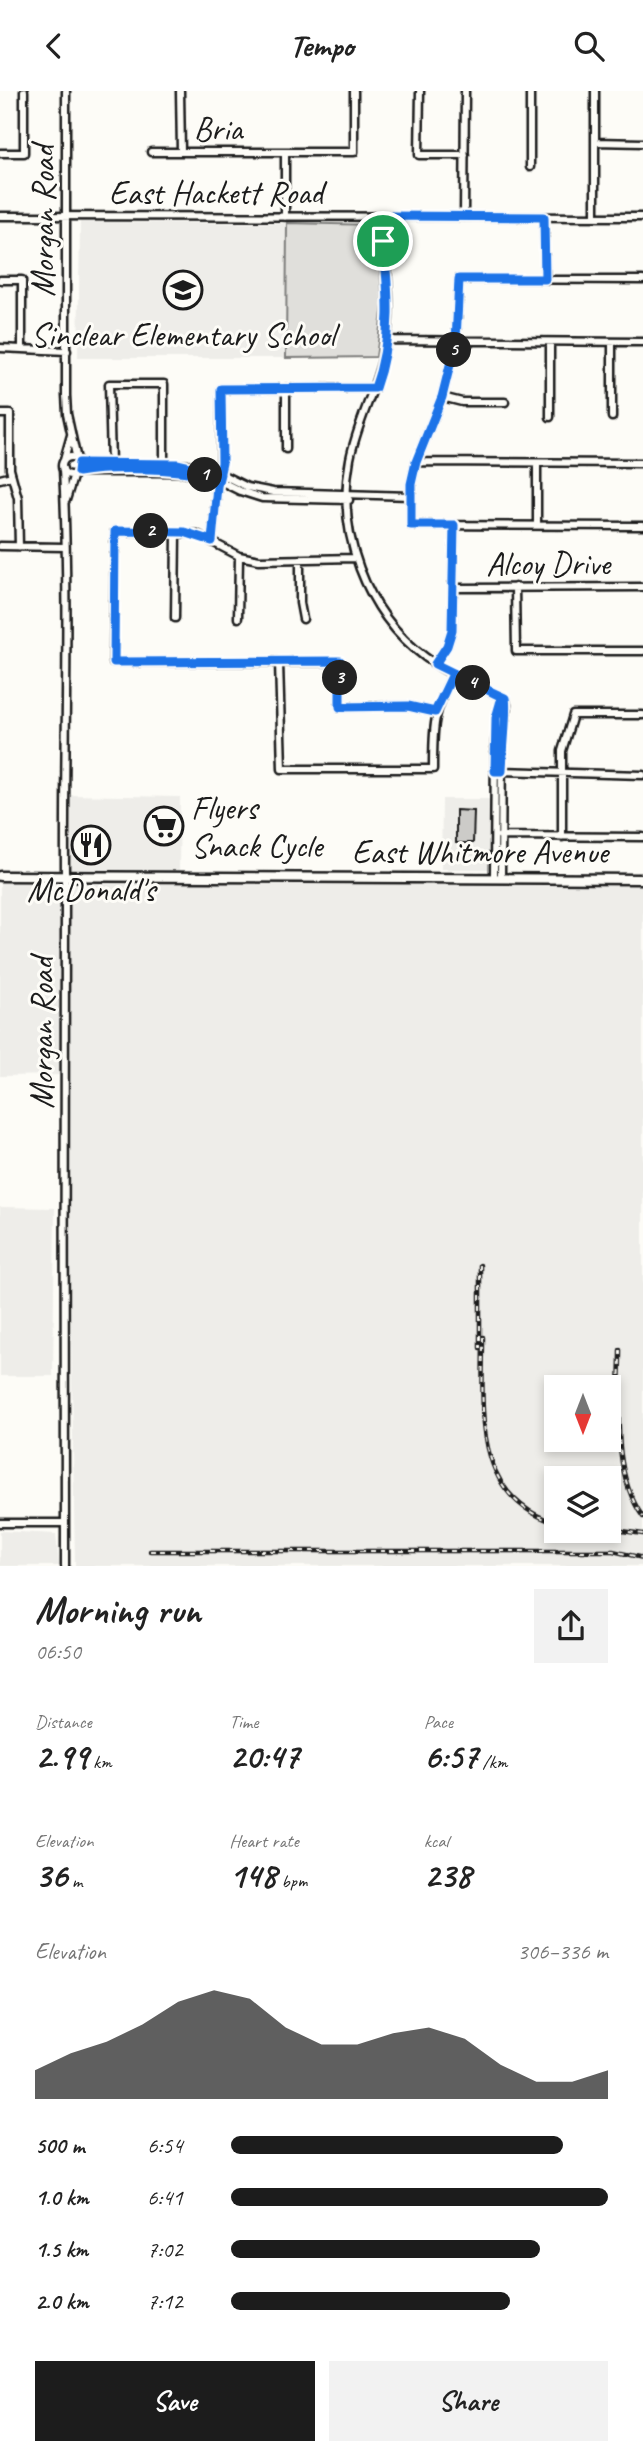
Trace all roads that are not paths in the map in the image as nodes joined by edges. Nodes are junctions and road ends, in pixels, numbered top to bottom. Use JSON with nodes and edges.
{"nodes":[{"id":1,"x":24,"y":91,"type":"edge"},
{"id":2,"x":66,"y":91,"type":"edge"},
{"id":3,"x":180,"y":91,"type":"edge"},
{"id":4,"x":354,"y":91,"type":"edge"},
{"id":5,"x":420,"y":91,"type":"edge"},
{"id":6,"x":465,"y":91,"type":"edge"},
{"id":7,"x":530,"y":91,"type":"edge"},
{"id":8,"x":595,"y":91,"type":"edge"},
{"id":9,"x":595,"y":142,"type":"junction"},
{"id":10,"x":643,"y":143,"type":"edge"},
{"id":11,"x":150,"y":152,"type":"dead end"},
{"id":12,"x":181,"y":152,"type":"junction"},
{"id":13,"x":0,"y":153,"type":"edge"},
{"id":14,"x":285,"y":153,"type":"junction"},
{"id":15,"x":465,"y":155,"type":"junction"},
{"id":16,"x":530,"y":167,"type":"dead end"},
{"id":17,"x":0,"y":216,"type":"edge"},
{"id":18,"x":383,"y":216,"type":"junction"},
{"id":19,"x":67,"y":217,"type":"junction"},
{"id":20,"x":285,"y":217,"type":"junction"},
{"id":21,"x":464,"y":217,"type":"junction"},
{"id":22,"x":544,"y":217,"type":"junction"},
{"id":23,"x":595,"y":217,"type":"junction"},
{"id":24,"x":643,"y":217,"type":"edge"},
{"id":25,"x":545,"y":279,"type":"junction"},
{"id":26,"x":0,"y":280,"type":"edge"},
{"id":27,"x":643,"y":280,"type":"edge"},
{"id":28,"x":387,"y":340,"type":"junction"},
{"id":29,"x":456,"y":341,"type":"junction"},
{"id":30,"x":550,"y":342,"type":"junction"},
{"id":31,"x":612,"y":342,"type":"junction"},
{"id":32,"x":643,"y":342,"type":"edge"},
{"id":33,"x":0,"y":348,"type":"edge"},
{"id":34,"x":22,"y":349,"type":"junction"},
{"id":35,"x":66,"y":351,"type":"junction"},
{"id":36,"x":286,"y":388,"type":"junction"},
{"id":37,"x":375,"y":388,"type":"junction"},
{"id":38,"x":442,"y":397,"type":"junction"},
{"id":39,"x":505,"y":402,"type":"dead end"},
{"id":40,"x":0,"y":414,"type":"edge"},
{"id":41,"x":550,"y":417,"type":"dead end"},
{"id":42,"x":612,"y":417,"type":"dead end"},
{"id":43,"x":71,"y":435,"type":"junction"},
{"id":44,"x":286,"y":449,"type":"dead end"},
{"id":45,"x":78,"y":461,"type":"junction"},
{"id":46,"x":416,"y":462,"type":"junction"},
{"id":47,"x":537,"y":463,"type":"junction"},
{"id":48,"x":643,"y":463,"type":"edge"},
{"id":49,"x":111,"y":464,"type":"junction"},
{"id":50,"x":63,"y":465,"type":"junction"},
{"id":51,"x":164,"y":467,"type":"junction"},
{"id":52,"x":76,"y":473,"type":"junction"},
{"id":53,"x":12,"y":476,"type":"junction"},
{"id":54,"x":219,"y":477,"type":"junction"},
{"id":55,"x":0,"y":479,"type":"edge"},
{"id":56,"x":347,"y":496,"type":"junction"},
{"id":57,"x":411,"y":496,"type":"junction"},
{"id":58,"x":66,"y":500,"type":"junction"},
{"id":59,"x":454,"y":525,"type":"junction"},
{"id":60,"x":537,"y":525,"type":"junction"},
{"id":61,"x":643,"y":526,"type":"edge"},
{"id":62,"x":176,"y":532,"type":"junction"},
{"id":63,"x":212,"y":541,"type":"junction"},
{"id":64,"x":0,"y":547,"type":"edge"},
{"id":65,"x":19,"y":547,"type":"junction"},
{"id":66,"x":65,"y":547,"type":"junction"},
{"id":67,"x":239,"y":556,"type":"junction"},
{"id":68,"x":356,"y":558,"type":"junction"},
{"id":69,"x":300,"y":559,"type":"junction"},
{"id":70,"x":515,"y":587,"type":"junction"},
{"id":71,"x":643,"y":587,"type":"edge"},
{"id":72,"x":453,"y":588,"type":"junction"},
{"id":73,"x":175,"y":618,"type":"dead end"},
{"id":74,"x":238,"y":618,"type":"dead end"},
{"id":75,"x":303,"y":619,"type":"dead end"},
{"id":76,"x":643,"y":651,"type":"edge"},
{"id":77,"x":279,"y":662,"type":"junction"},
{"id":78,"x":435,"y":664,"type":"junction"},
{"id":79,"x":453,"y":674,"type":"junction"},
{"id":80,"x":435,"y":712,"type":"junction"},
{"id":81,"x":643,"y":715,"type":"edge"},
{"id":82,"x":498,"y":771,"type":"junction"},
{"id":83,"x":562,"y":774,"type":"junction"},
{"id":84,"x":643,"y":775,"type":"edge"},
{"id":85,"x":498,"y":836,"type":"junction"},
{"id":86,"x":562,"y":837,"type":"junction"},
{"id":87,"x":643,"y":837,"type":"edge"},
{"id":88,"x":0,"y":876,"type":"edge"},
{"id":89,"x":65,"y":876,"type":"junction"},
{"id":90,"x":498,"y":877,"type":"junction"},
{"id":91,"x":643,"y":879,"type":"edge"},
{"id":92,"x":0,"y":1523,"type":"edge"},
{"id":93,"x":65,"y":1523,"type":"junction"},
{"id":94,"x":65,"y":1566,"type":"edge"}],
"edges":[{"from":1,"to":13,"type":"street"},
{"from":2,"to":19,"type":"street","name":"Morgan Road"},
{"from":3,"to":12,"type":"street"},
{"from":4,"to":14,"type":"street","name":"Bria"},
{"from":5,"to":15,"type":"street"},
{"from":6,"to":15,"type":"street"},
{"from":7,"to":16,"type":"street"},
{"from":8,"to":9,"type":"street"},
{"from":9,"to":10,"type":"street"},
{"from":9,"to":23,"type":"street"},
{"from":11,"to":12,"type":"street","name":"Bria"},
{"from":12,"to":14,"type":"street","name":"Bria"},
{"from":14,"to":20,"type":"street"},
{"from":15,"to":21,"type":"street"},
{"from":17,"to":19,"type":"street","name":"East Hackett Road"},
{"from":18,"to":20,"type":"street","name":"East Hackett Road"},
{"from":18,"to":21,"type":"street","name":"East Hackett Road"},
{"from":18,"to":28,"type":"street"},
{"from":19,"to":20,"type":"street","name":"East Hackett Road"},
{"from":19,"to":35,"type":"street","name":"Morgan Road"},
{"from":21,"to":22,"type":"street","name":"East Hackett Road"},
{"from":22,"to":23,"type":"street","name":"East Hackett Road"},
{"from":22,"to":25,"type":"street"},
{"from":23,"to":24,"type":"street","name":"East Hackett Road"},
{"from":25,"to":27,"type":"street"},
{"from":25,"to":29,"type":"street"},
{"from":26,"to":34,"type":"street"},
{"from":28,"to":29,"type":"street"},
{"from":28,"to":37,"type":"street"},
{"from":29,"to":30,"type":"street"},
{"from":29,"to":38,"type":"street"},
{"from":30,"to":31,"type":"street"},
{"from":30,"to":41,"type":"street"},
{"from":31,"to":32,"type":"street"},
{"from":31,"to":42,"type":"street"},
{"from":33,"to":34,"type":"street"},
{"from":34,"to":35,"type":"street"},
{"from":35,"to":43,"type":"street","name":"Morgan Road"},
{"from":36,"to":37,"type":"street"},
{"from":36,"to":44,"type":"street"},
{"from":36,"to":54,"type":"street"},
{"from":37,"to":56,"type":"street"},
{"from":38,"to":39,"type":"street"},
{"from":38,"to":46,"type":"street"},
{"from":40,"to":53,"type":"street"},
{"from":43,"to":45,"type":"street","name":"Morgan Road"},
{"from":43,"to":50,"type":"street","name":"Morgan Road"},
{"from":45,"to":49,"type":"street"},
{"from":45,"to":50,"type":"street"},
{"from":45,"to":52,"type":"street","name":"Morgan Road"},
{"from":46,"to":47,"type":"street"},
{"from":46,"to":57,"type":"street"},
{"from":47,"to":48,"type":"street"},
{"from":47,"to":60,"type":"street"},
{"from":49,"to":51,"type":"street"},
{"from":49,"to":51,"type":"street"},
{"from":50,"to":52,"type":"street"},
{"from":50,"to":58,"type":"street","name":"Morgan Road"},
{"from":51,"to":52,"type":"street"},
{"from":51,"to":54,"type":"street"},
{"from":52,"to":58,"type":"street","name":"Morgan Road"},
{"from":53,"to":55,"type":"street"},
{"from":53,"to":65,"type":"street"},
{"from":54,"to":56,"type":"street"},
{"from":54,"to":63,"type":"street"},
{"from":56,"to":57,"type":"street"},
{"from":56,"to":68,"type":"street"},
{"from":57,"to":59,"type":"street"},
{"from":58,"to":66,"type":"street","name":"Morgan Road"},
{"from":59,"to":60,"type":"street"},
{"from":59,"to":72,"type":"street"},
{"from":60,"to":61,"type":"street"},
{"from":62,"to":63,"type":"street"},
{"from":62,"to":73,"type":"street"},
{"from":62,"to":77,"type":"street"},
{"from":63,"to":67,"type":"street"},
{"from":64,"to":65,"type":"street"},
{"from":65,"to":66,"type":"street"},
{"from":66,"to":89,"type":"street","name":"Morgan Road"},
{"from":67,"to":69,"type":"street"},
{"from":67,"to":74,"type":"street"},
{"from":68,"to":69,"type":"street"},
{"from":68,"to":78,"type":"street"},
{"from":69,"to":75,"type":"street"},
{"from":70,"to":71,"type":"street","name":"Alcoy Drive"},
{"from":70,"to":72,"type":"street","name":"Alcoy Drive"},
{"from":70,"to":76,"type":"street"},
{"from":72,"to":78,"type":"street"},
{"from":77,"to":80,"type":"street"},
{"from":77,"to":80,"type":"street"},
{"from":78,"to":79,"type":"street"},
{"from":79,"to":80,"type":"street"},
{"from":79,"to":82,"type":"street"},
{"from":81,"to":83,"type":"street"},
{"from":82,"to":83,"type":"street"},
{"from":82,"to":85,"type":"street"},
{"from":83,"to":84,"type":"street"},
{"from":83,"to":86,"type":"street"},
{"from":85,"to":86,"type":"street"},
{"from":85,"to":90,"type":"street"},
{"from":86,"to":87,"type":"street"},
{"from":88,"to":89,"type":"main road","name":"East Whitmore Avenue"},
{"from":89,"to":90,"type":"main road","name":"East Whitmore Avenue"},
{"from":89,"to":93,"type":"street","name":"Morgan Road"},
{"from":90,"to":91,"type":"main road","name":"East Whitmore Avenue"},
{"from":92,"to":93,"type":"street"},
{"from":93,"to":94,"type":"street","name":"Morgan Road"}]}
